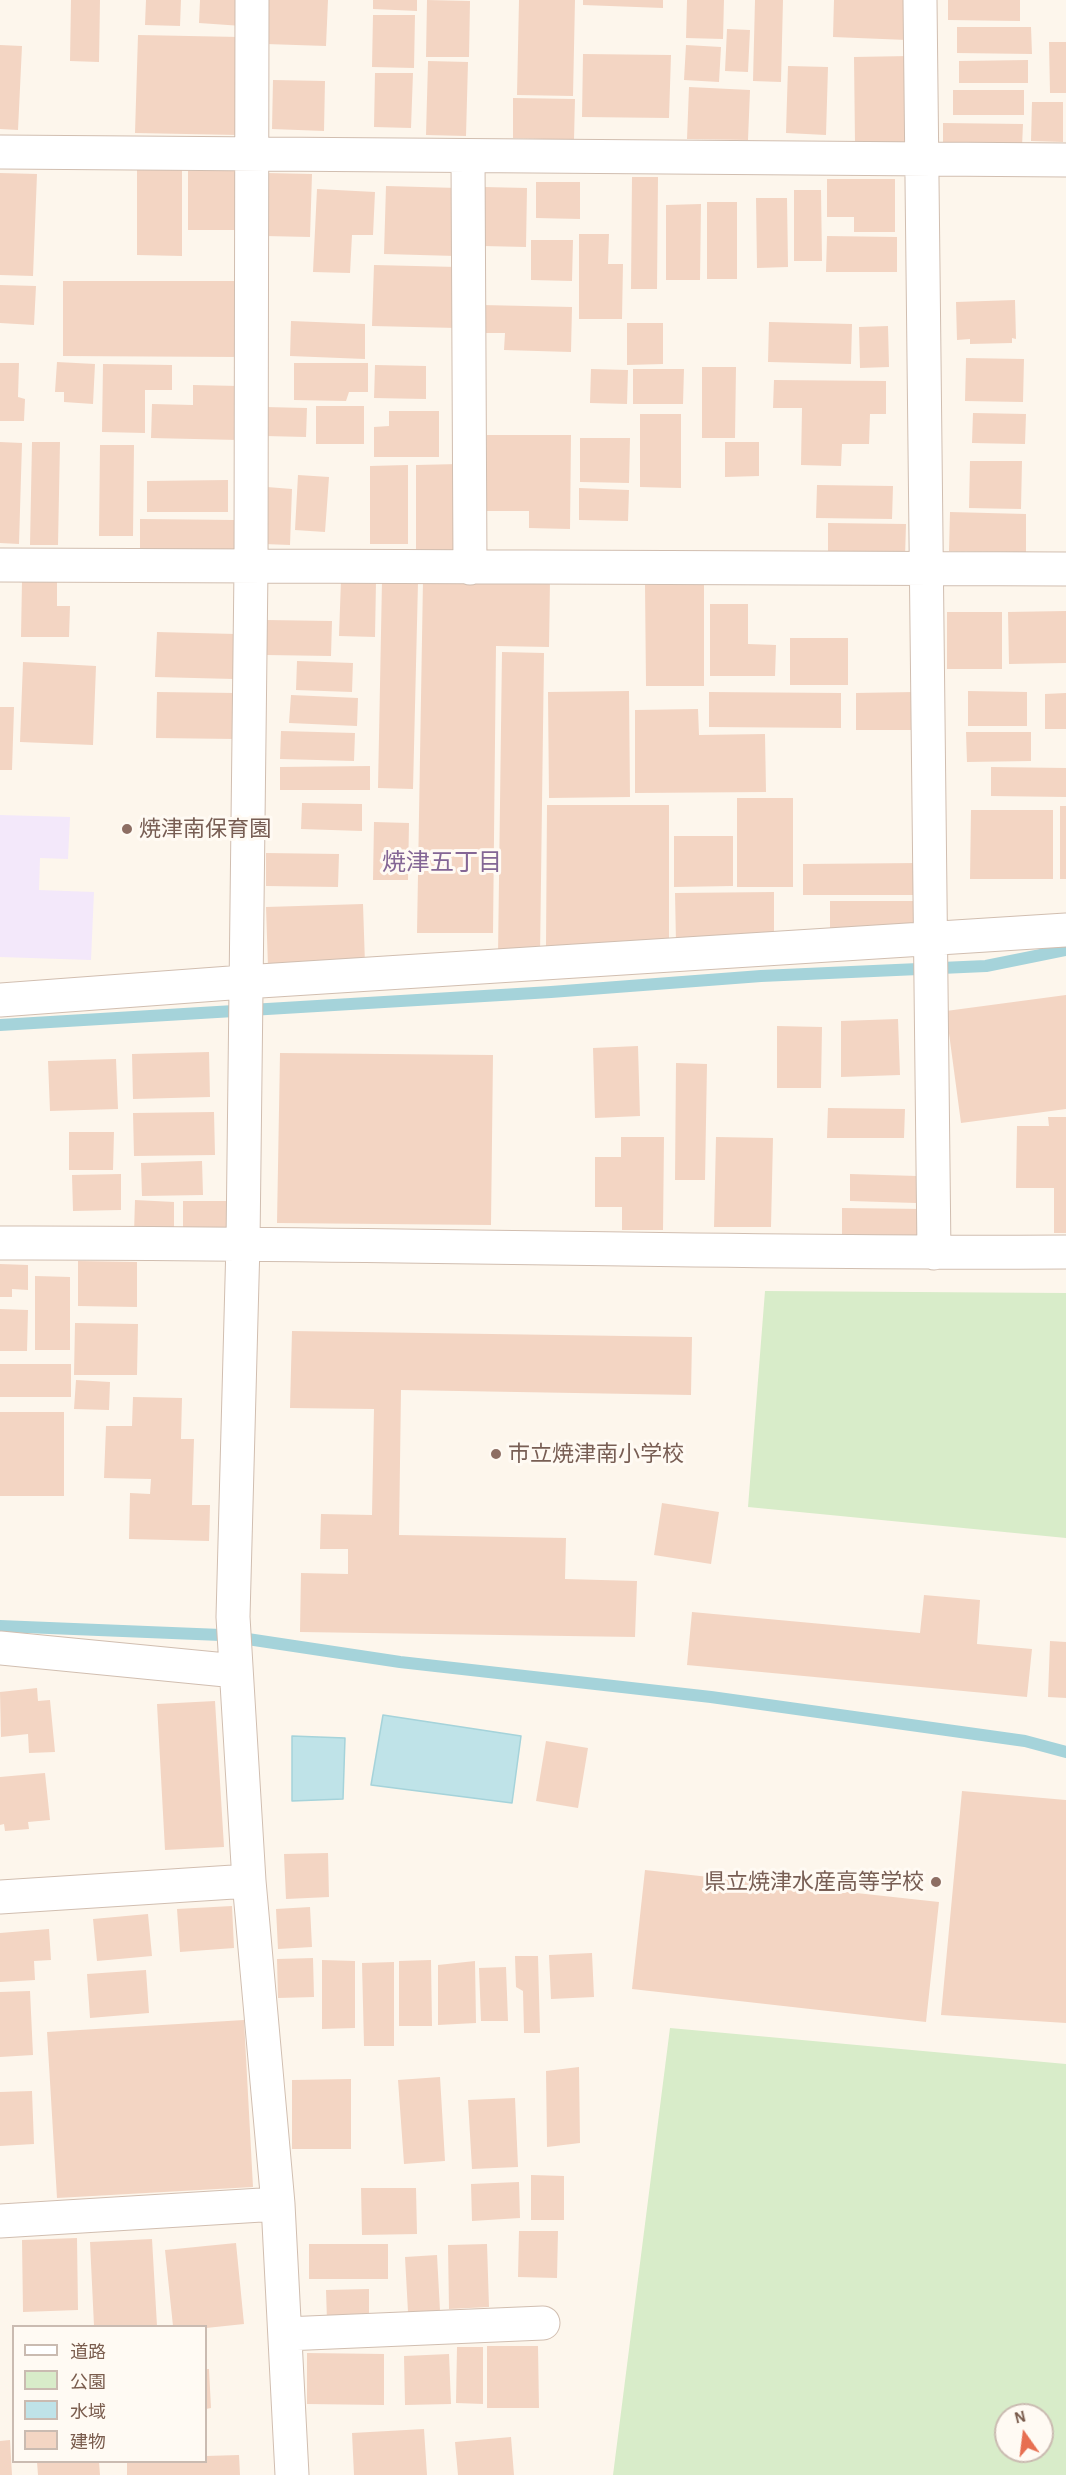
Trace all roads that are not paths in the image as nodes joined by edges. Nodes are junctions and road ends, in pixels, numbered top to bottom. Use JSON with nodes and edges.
{"nodes":[{"id":1,"x":252,"y":0,"type":"edge"},
{"id":2,"x":920,"y":0,"type":"edge"},
{"id":3,"x":0,"y":152,"type":"edge"},
{"id":4,"x":251,"y":155,"type":"junction"},
{"id":5,"x":468,"y":157,"type":"junction"},
{"id":6,"x":921,"y":158,"type":"junction"},
{"id":7,"x":1066,"y":160,"type":"edge"},
{"id":8,"x":0,"y":565,"type":"edge"},
{"id":9,"x":251,"y":568,"type":"junction"},
{"id":10,"x":470,"y":568,"type":"junction"},
{"id":11,"x":928,"y":569,"type":"junction"},
{"id":12,"x":1066,"y":569,"type":"edge"},
{"id":13,"x":1066,"y":930,"type":"edge"},
{"id":14,"x":931,"y":938,"type":"junction"},
{"id":15,"x":244,"y":982,"type":"junction"},
{"id":16,"x":0,"y":1000,"type":"edge"},
{"id":17,"x":0,"y":1243,"type":"edge"},
{"id":18,"x":243,"y":1243,"type":"junction"},
{"id":19,"x":1066,"y":1252,"type":"edge"},
{"id":20,"x":934,"y":1253,"type":"junction"},
{"id":21,"x":0,"y":1648,"type":"edge"},
{"id":22,"x":236,"y":1671,"type":"junction"},
{"id":23,"x":249,"y":1881,"type":"junction"},
{"id":24,"x":0,"y":1897,"type":"edge"},
{"id":25,"x":278,"y":2204,"type":"junction"},
{"id":26,"x":0,"y":2221,"type":"edge"},
{"id":27,"x":543,"y":2324,"type":"dead end"},
{"id":28,"x":285,"y":2334,"type":"junction"},
{"id":29,"x":292,"y":2475,"type":"edge"}],
"edges":[{"from":1,"to":4,"type":"street"},
{"from":2,"to":6,"type":"street"},
{"from":3,"to":4,"type":"street"},
{"from":4,"to":5,"type":"street"},
{"from":4,"to":9,"type":"street"},
{"from":5,"to":6,"type":"street"},
{"from":5,"to":10,"type":"street"},
{"from":6,"to":7,"type":"street"},
{"from":6,"to":11,"type":"street"},
{"from":8,"to":9,"type":"street"},
{"from":9,"to":10,"type":"street"},
{"from":9,"to":15,"type":"street"},
{"from":10,"to":11,"type":"street"},
{"from":11,"to":12,"type":"street"},
{"from":11,"to":14,"type":"street"},
{"from":13,"to":14,"type":"street"},
{"from":14,"to":15,"type":"street"},
{"from":14,"to":20,"type":"street"},
{"from":15,"to":16,"type":"street"},
{"from":15,"to":18,"type":"street"},
{"from":17,"to":18,"type":"street"},
{"from":18,"to":20,"type":"street"},
{"from":18,"to":22,"type":"street"},
{"from":19,"to":20,"type":"street"},
{"from":21,"to":22,"type":"street"},
{"from":22,"to":23,"type":"street"},
{"from":23,"to":24,"type":"street"},
{"from":23,"to":25,"type":"street"},
{"from":25,"to":26,"type":"street"},
{"from":25,"to":28,"type":"street"},
{"from":27,"to":28,"type":"street"},
{"from":28,"to":29,"type":"street"}]}
